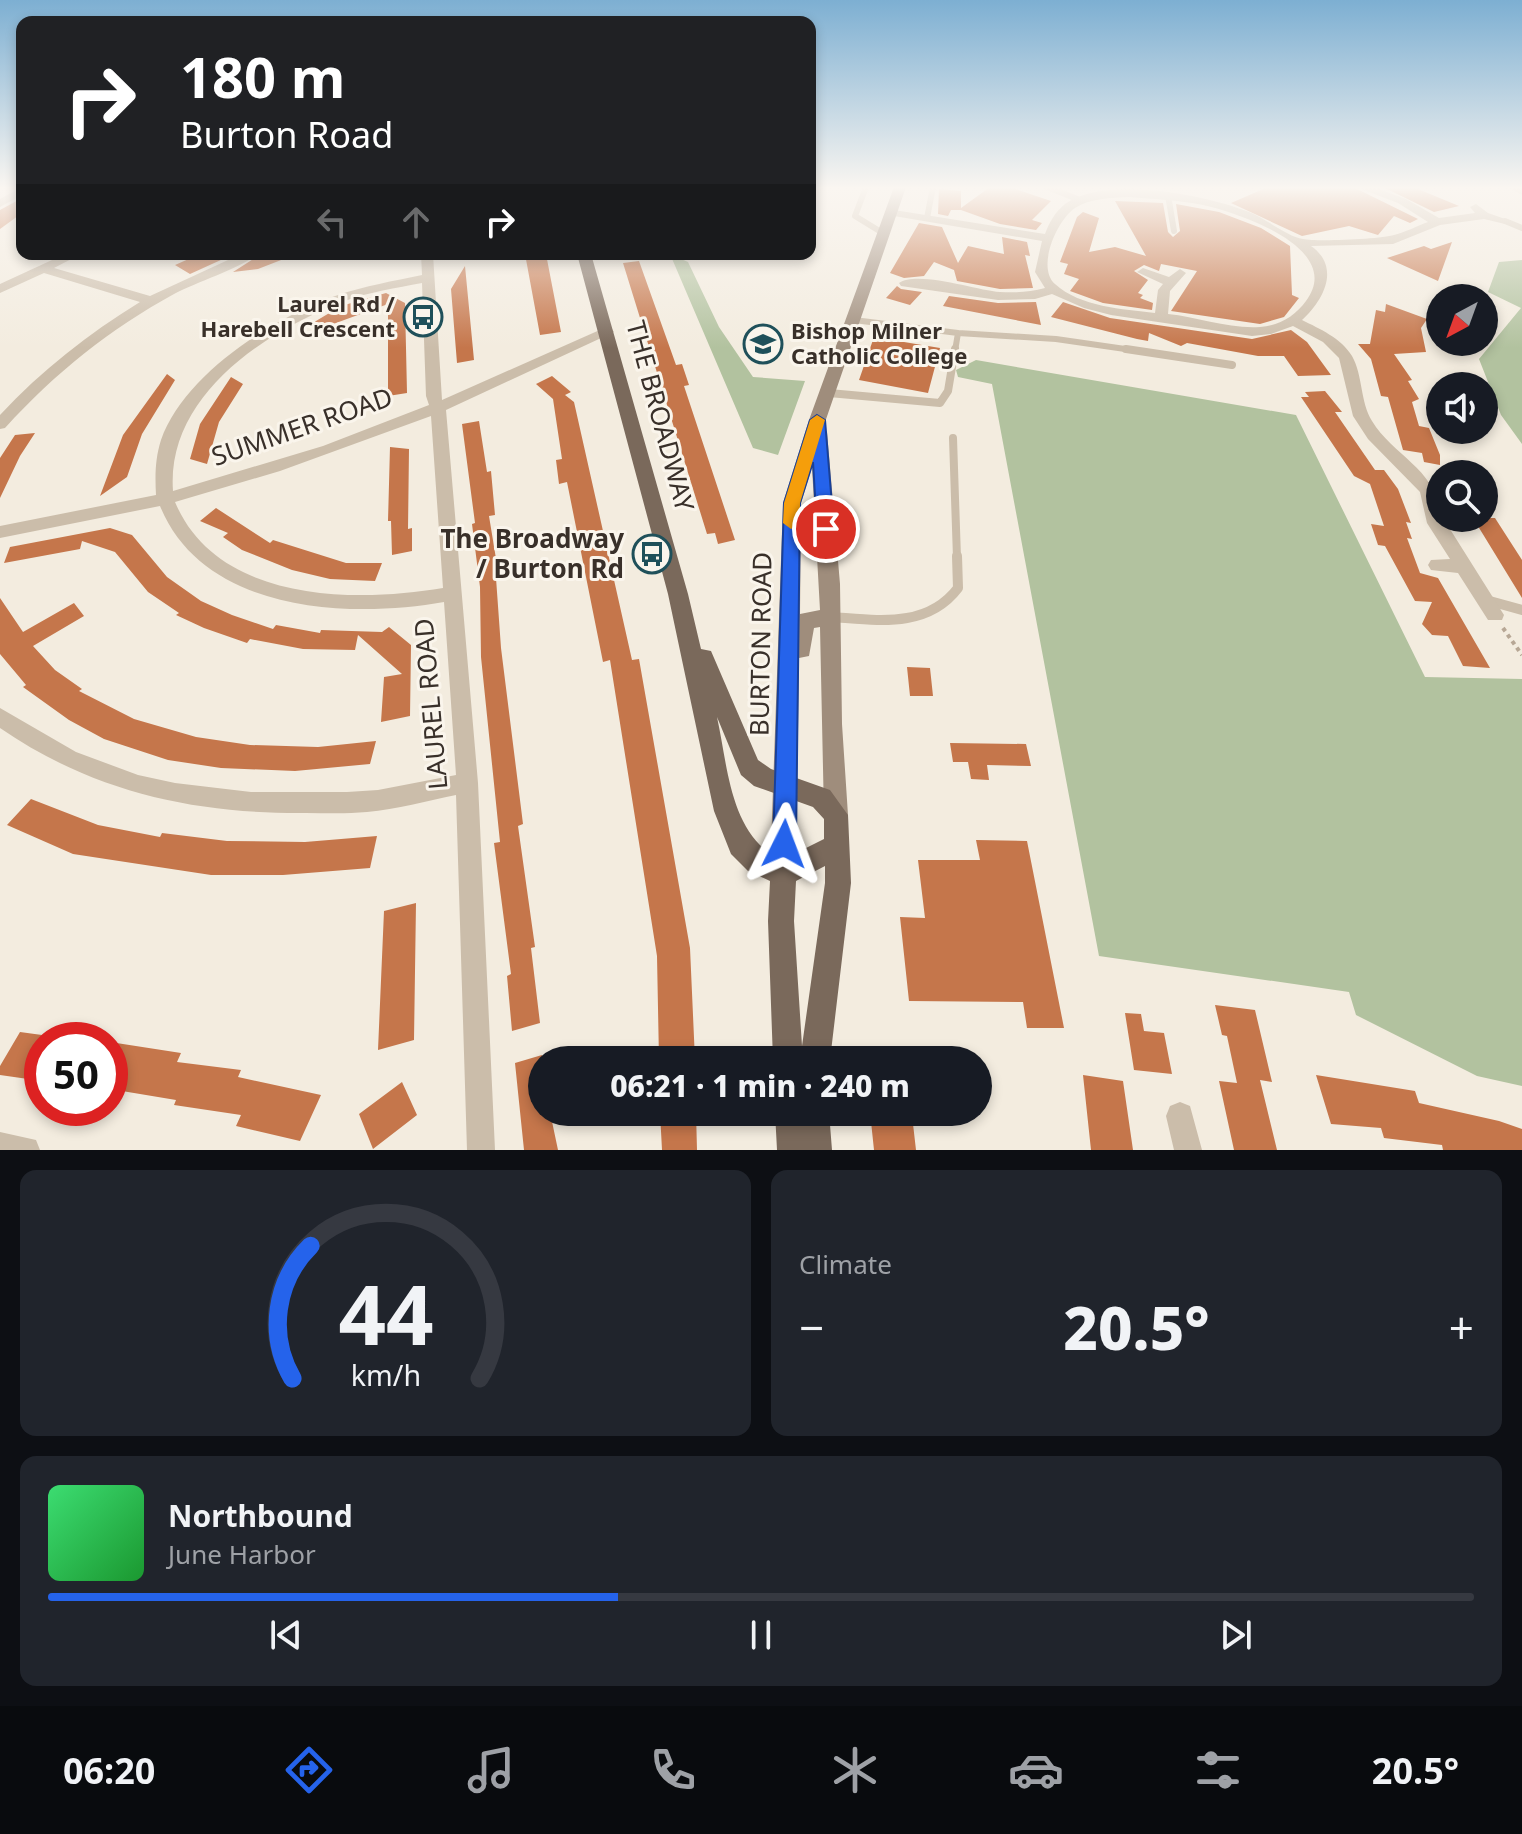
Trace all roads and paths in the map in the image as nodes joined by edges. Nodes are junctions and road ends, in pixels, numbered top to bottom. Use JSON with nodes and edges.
{"nodes":[{"id":1,"x":884,"y":241,"type":"edge"},
{"id":2,"x":1047,"y":241,"type":"edge"},
{"id":3,"x":1296,"y":241,"type":"edge"},
{"id":4,"x":1372,"y":241,"type":"edge"},
{"id":5,"x":1300,"y":243,"type":"junction"},
{"id":6,"x":62,"y":260,"type":"edge"},
{"id":7,"x":239,"y":260,"type":"edge"},
{"id":8,"x":427,"y":260,"type":"edge"},
{"id":9,"x":586,"y":260,"type":"edge"},
{"id":10,"x":43,"y":269,"type":"junction"},
{"id":11,"x":1143,"y":272,"type":"dead end"},
{"id":12,"x":428,"y":278,"type":"junction"},
{"id":13,"x":905,"y":283,"type":"dead end"},
{"id":14,"x":0,"y":289,"type":"edge"},
{"id":15,"x":1055,"y":289,"type":"junction"},
{"id":16,"x":152,"y":301,"type":"junction"},
{"id":17,"x":1161,"y":317,"type":"junction"},
{"id":18,"x":854,"y":320,"type":"junction"},
{"id":19,"x":1295,"y":322,"type":"junction"},
{"id":20,"x":607,"y":332,"type":"junction"},
{"id":21,"x":958,"y":333,"type":"junction"},
{"id":22,"x":1232,"y":365,"type":"dead end"},
{"id":23,"x":829,"y":393,"type":"junction"},
{"id":24,"x":438,"y":408,"type":"junction"},
{"id":25,"x":817,"y":420,"type":"junction"},
{"id":26,"x":0,"y":424,"type":"edge"},
{"id":27,"x":953,"y":438,"type":"dead end"},
{"id":28,"x":165,"y":498,"type":"junction"},
{"id":29,"x":0,"y":532,"type":"edge"},
{"id":30,"x":1437,"y":565,"type":"dead end"},
{"id":31,"x":1465,"y":566,"type":"junction"},
{"id":32,"x":450,"y":594,"type":"junction"},
{"id":33,"x":678,"y":594,"type":"junction"},
{"id":34,"x":1486,"y":600,"type":"junction"},
{"id":35,"x":1522,"y":610,"type":"edge"},
{"id":36,"x":1495,"y":615,"type":"joint"},
{"id":37,"x":831,"y":617,"type":"junction"},
{"id":38,"x":1522,"y":655,"type":"edge"},
{"id":39,"x":0,"y":718,"type":"edge"},
{"id":40,"x":787,"y":723,"type":"junction"},
{"id":41,"x":467,"y":783,"type":"junction"},
{"id":42,"x":787,"y":786,"type":"junction"},
{"id":43,"x":836,"y":815,"type":"junction"},
{"id":44,"x":836,"y":846,"type":"junction"},
{"id":45,"x":783,"y":874,"type":"junction"},
{"id":46,"x":787,"y":1046,"type":"edge"},
{"id":47,"x":817,"y":1046,"type":"edge"},
{"id":48,"x":1180,"y":1116,"type":"dead end"},
{"id":49,"x":791,"y":1126,"type":"edge"},
{"id":50,"x":815,"y":1126,"type":"edge"},
{"id":51,"x":0,"y":1146,"type":"edge"},
{"id":52,"x":26,"y":1150,"type":"edge"},
{"id":53,"x":481,"y":1150,"type":"edge"},
{"id":54,"x":793,"y":1150,"type":"edge"},
{"id":55,"x":816,"y":1150,"type":"edge"},
{"id":56,"x":1188,"y":1150,"type":"edge"}],
"edges":[{"from":1,"to":18,"type":"main road","name":"BURTON ROAD"},
{"from":2,"to":15,"type":"street"},
{"from":3,"to":5,"type":"street"},
{"from":4,"to":5,"type":"street"},
{"from":5,"to":19,"type":"street"},
{"from":6,"to":10,"type":"street"},
{"from":7,"to":16,"type":"street"},
{"from":8,"to":12,"type":"street","name":"LAUREL ROAD"},
{"from":9,"to":20,"type":"main road","name":"THE BROADWAY"},
{"from":10,"to":14,"type":"street"},
{"from":10,"to":16,"type":"street"},
{"from":11,"to":17,"type":"street"},
{"from":12,"to":24,"type":"street","name":"LAUREL ROAD"},
{"from":12,"to":28,"type":"street"},
{"from":13,"to":15,"type":"street"},
{"from":15,"to":17,"type":"street"},
{"from":16,"to":26,"type":"street"},
{"from":17,"to":19,"type":"street"},
{"from":18,"to":21,"type":"lane"},
{"from":18,"to":23,"type":"main road","name":"BURTON ROAD"},
{"from":19,"to":31,"type":"street"},
{"from":20,"to":24,"type":"street","name":"SUMMER ROAD"},
{"from":20,"to":33,"type":"main road","name":"THE BROADWAY"},
{"from":21,"to":22,"type":"lane"},
{"from":21,"to":23,"type":"lane"},
{"from":23,"to":25,"type":"main road","name":"BURTON ROAD"},
{"from":24,"to":28,"type":"street","name":"SUMMER ROAD"},
{"from":24,"to":32,"type":"street","name":"LAUREL ROAD"},
{"from":25,"to":37,"type":"main road","name":"BURTON ROAD"},
{"from":25,"to":40,"type":"main road","name":"BURTON ROAD"},
{"from":27,"to":37,"type":"lane"},
{"from":28,"to":29,"type":"street","name":"SUMMER ROAD"},
{"from":28,"to":32,"type":"street"},
{"from":30,"to":31,"type":"street"},
{"from":31,"to":34,"type":"street"},
{"from":32,"to":41,"type":"street","name":"LAUREL ROAD"},
{"from":33,"to":42,"type":"main road","name":"THE BROADWAY"},
{"from":33,"to":45,"type":"main road","name":"THE BROADWAY"},
{"from":34,"to":35,"type":"lane"},
{"from":34,"to":36,"type":"street"},
{"from":36,"to":38,"type":"path"},
{"from":37,"to":40,"type":"main road"},
{"from":37,"to":43,"type":"main road","name":"BURTON ROAD"},
{"from":39,"to":41,"type":"street"},
{"from":40,"to":42,"type":"main road","name":"BURTON ROAD"},
{"from":41,"to":53,"type":"street","name":"LAUREL ROAD"},
{"from":42,"to":43,"type":"main road","name":"THE BROADWAY"},
{"from":42,"to":45,"type":"main road","name":"BURTON ROAD"},
{"from":43,"to":44,"type":"main road"},
{"from":44,"to":45,"type":"main road"},
{"from":44,"to":47,"type":"main road"},
{"from":45,"to":46,"type":"main road"},
{"from":48,"to":56,"type":"street"},
{"from":49,"to":54,"type":"main road"},
{"from":50,"to":55,"type":"main road"},
{"from":51,"to":52,"type":"street"}]}
